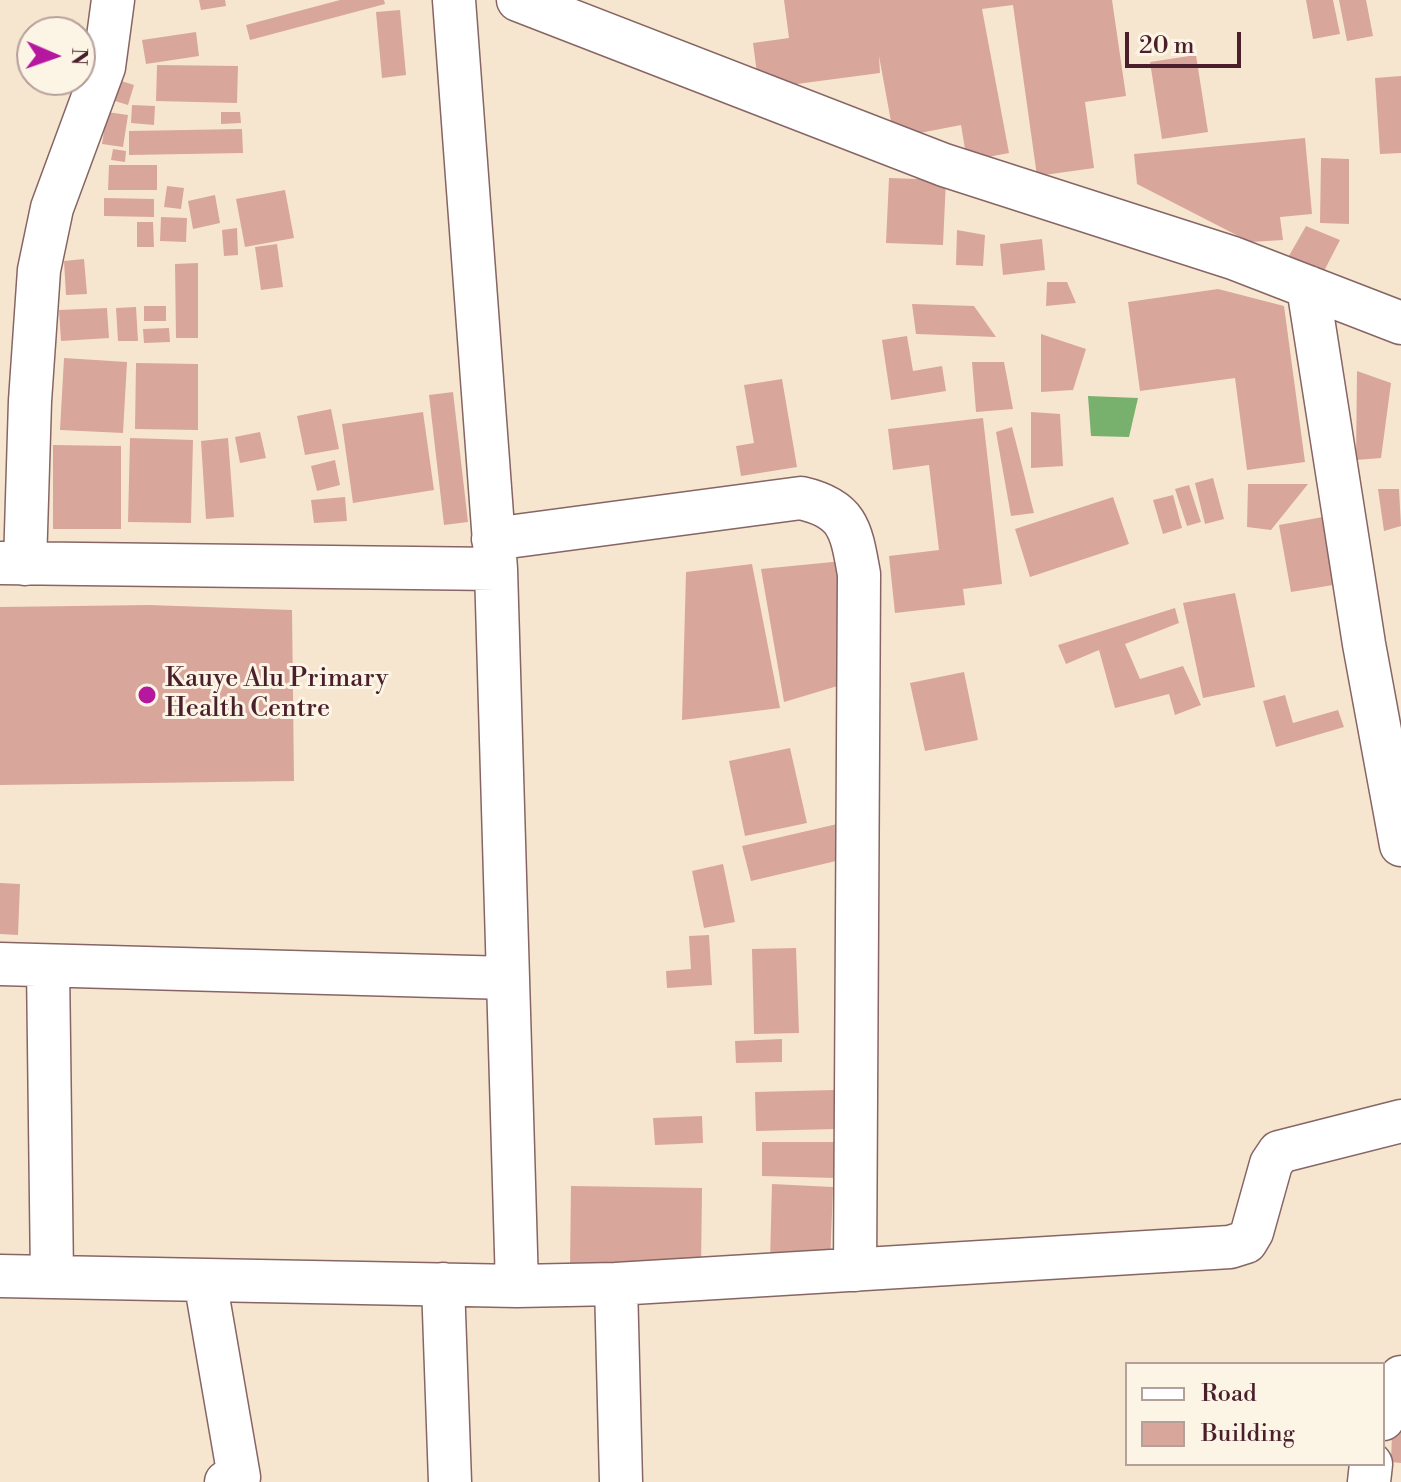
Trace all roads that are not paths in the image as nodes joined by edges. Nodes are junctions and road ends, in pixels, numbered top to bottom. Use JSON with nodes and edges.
{"nodes":[{"id":1,"x":113,"y":0,"type":"edge"},
{"id":2,"x":454,"y":0,"type":"edge"},
{"id":3,"x":518,"y":0,"type":"edge"},
{"id":4,"x":1308,"y":287,"type":"junction"},
{"id":5,"x":1401,"y":323,"type":"edge"},
{"id":6,"x":494,"y":554,"type":"junction"},
{"id":7,"x":13,"y":564,"type":"edge"},
{"id":8,"x":1401,"y":845,"type":"edge"},
{"id":9,"x":0,"y":964,"type":"edge"},
{"id":10,"x":48,"y":966,"type":"junction"},
{"id":11,"x":508,"y":978,"type":"junction"},
{"id":12,"x":1401,"y":1121,"type":"edge"},
{"id":13,"x":855,"y":1270,"type":"junction"},
{"id":14,"x":0,"y":1276,"type":"edge"},
{"id":15,"x":52,"y":1277,"type":"junction"},
{"id":16,"x":205,"y":1280,"type":"junction"},
{"id":17,"x":443,"y":1284,"type":"junction"},
{"id":18,"x":616,"y":1284,"type":"junction"},
{"id":19,"x":517,"y":1286,"type":"junction"},
{"id":20,"x":1401,"y":1377,"type":"edge"},
{"id":21,"x":1385,"y":1414,"type":"edge"},
{"id":22,"x":226,"y":1482,"type":"edge"},
{"id":23,"x":450,"y":1482,"type":"edge"},
{"id":24,"x":621,"y":1482,"type":"edge"}],
"edges":[{"from":1,"to":7,"type":"street"},
{"from":2,"to":6,"type":"street"},
{"from":3,"to":4,"type":"street"},
{"from":4,"to":5,"type":"street"},
{"from":4,"to":8,"type":"street"},
{"from":6,"to":7,"type":"street"},
{"from":6,"to":11,"type":"street"},
{"from":6,"to":13,"type":"street"},
{"from":9,"to":10,"type":"street"},
{"from":10,"to":11,"type":"street"},
{"from":10,"to":15,"type":"street"},
{"from":11,"to":19,"type":"street"},
{"from":12,"to":13,"type":"street"},
{"from":13,"to":18,"type":"street"},
{"from":14,"to":15,"type":"street"},
{"from":15,"to":16,"type":"street"},
{"from":16,"to":17,"type":"street"},
{"from":16,"to":22,"type":"street"},
{"from":17,"to":19,"type":"street"},
{"from":17,"to":23,"type":"street"},
{"from":18,"to":19,"type":"street"},
{"from":18,"to":24,"type":"street"},
{"from":20,"to":21,"type":"street"}]}
